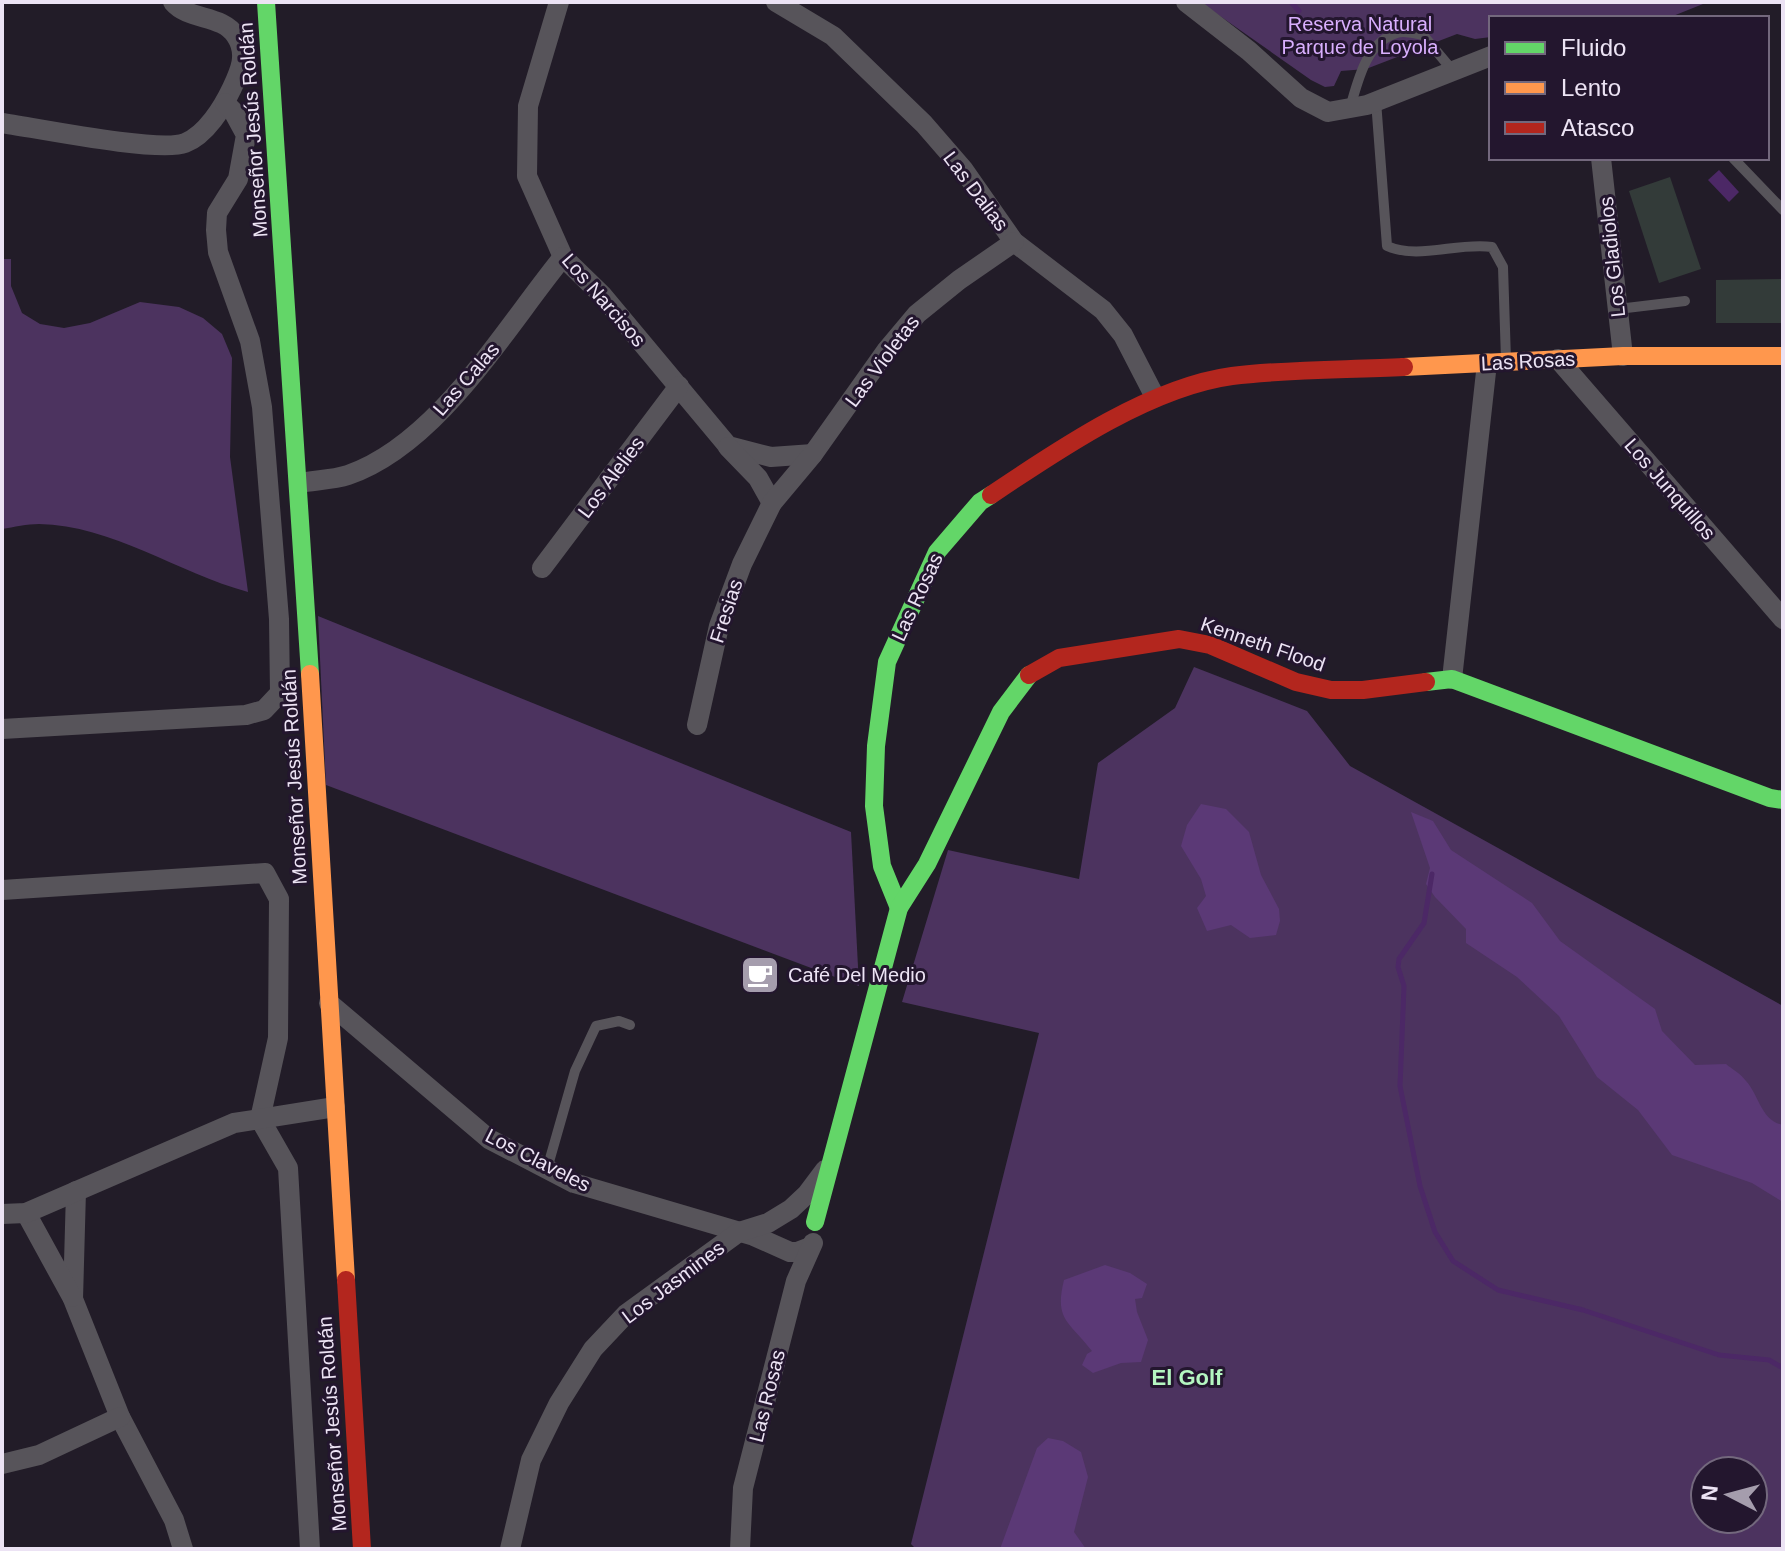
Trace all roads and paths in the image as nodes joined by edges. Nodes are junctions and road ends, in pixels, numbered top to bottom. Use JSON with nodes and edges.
{"nodes":[{"id":1,"x":173,"y":2,"type":"edge"},
{"id":2,"x":266,"y":2,"type":"edge"},
{"id":3,"x":559,"y":2,"type":"edge"},
{"id":4,"x":776,"y":2,"type":"edge"},
{"id":5,"x":1186,"y":2,"type":"edge"},
{"id":6,"x":1489,"y":57,"type":"edge"},
{"id":7,"x":1453,"y":71,"type":"junction"},
{"id":8,"x":1376,"y":101,"type":"junction"},
{"id":9,"x":225,"y":103,"type":"junction"},
{"id":10,"x":1350,"y":108,"type":"junction"},
{"id":11,"x":2,"y":123,"type":"edge"},
{"id":12,"x":1601,"y":160,"type":"edge"},
{"id":13,"x":1735,"y":160,"type":"edge"},
{"id":14,"x":1783,"y":210,"type":"edge"},
{"id":15,"x":1014,"y":242,"type":"junction"},
{"id":16,"x":563,"y":257,"type":"junction"},
{"id":17,"x":1685,"y":301,"type":"dead end"},
{"id":18,"x":1618,"y":309,"type":"junction"},
{"id":19,"x":1623,"y":356,"type":"junction"},
{"id":20,"x":1783,"y":356,"type":"edge"},
{"id":21,"x":1558,"y":359,"type":"junction"},
{"id":22,"x":1496,"y":362,"type":"junction"},
{"id":23,"x":679,"y":386,"type":"junction"},
{"id":24,"x":1155,"y":397,"type":"junction"},
{"id":25,"x":728,"y":446,"type":"junction"},
{"id":26,"x":813,"y":454,"type":"junction"},
{"id":27,"x":299,"y":483,"type":"junction"},
{"id":28,"x":772,"y":503,"type":"junction"},
{"id":29,"x":542,"y":568,"type":"dead end"},
{"id":30,"x":279,"y":619,"type":"junction"},
{"id":31,"x":1783,"y":619,"type":"edge"},
{"id":32,"x":307,"y":624,"type":"junction"},
{"id":33,"x":1452,"y":679,"type":"junction"},
{"id":34,"x":697,"y":725,"type":"dead end"},
{"id":35,"x":2,"y":729,"type":"edge"},
{"id":36,"x":1783,"y":800,"type":"edge"},
{"id":37,"x":2,"y":890,"type":"edge"},
{"id":38,"x":899,"y":908,"type":"junction"},
{"id":39,"x":329,"y":1003,"type":"junction"},
{"id":40,"x":630,"y":1025,"type":"dead end"},
{"id":41,"x":335,"y":1107,"type":"junction"},
{"id":42,"x":260,"y":1119,"type":"junction"},
{"id":43,"x":830,"y":1162,"type":"junction"},
{"id":44,"x":547,"y":1169,"type":"junction"},
{"id":45,"x":76,"y":1191,"type":"junction"},
{"id":46,"x":26,"y":1213,"type":"junction"},
{"id":47,"x":785,"y":1213,"type":"junction"},
{"id":48,"x":2,"y":1214,"type":"edge"},
{"id":49,"x":705,"y":1222,"type":"junction"},
{"id":50,"x":815,"y":1222,"type":"junction"},
{"id":51,"x":739,"y":1232,"type":"junction"},
{"id":52,"x":810,"y":1247,"type":"junction"},
{"id":53,"x":783,"y":1249,"type":"junction"},
{"id":54,"x":702,"y":1259,"type":"junction"},
{"id":55,"x":796,"y":1281,"type":"junction"},
{"id":56,"x":73,"y":1299,"type":"junction"},
{"id":57,"x":120,"y":1417,"type":"junction"},
{"id":58,"x":2,"y":1464,"type":"edge"},
{"id":59,"x":183,"y":1549,"type":"edge"},
{"id":60,"x":310,"y":1549,"type":"edge"},
{"id":61,"x":362,"y":1549,"type":"edge"},
{"id":62,"x":510,"y":1549,"type":"edge"},
{"id":63,"x":740,"y":1549,"type":"edge"}],
"edges":[{"from":1,"to":9,"type":"street"},
{"from":2,"to":27,"type":"street","name":"Monseñor Jesús Roldán"},
{"from":3,"to":16,"type":"street","name":"Los Narcisos"},
{"from":4,"to":15,"type":"street","name":"Las Dalias"},
{"from":5,"to":10,"type":"street"},
{"from":6,"to":7,"type":"street"},
{"from":7,"to":8,"type":"street"},
{"from":7,"to":10,"type":"lane"},
{"from":8,"to":10,"type":"street"},
{"from":8,"to":22,"type":"lane"},
{"from":9,"to":11,"type":"street"},
{"from":9,"to":30,"type":"street"},
{"from":12,"to":18,"type":"street","name":"Los Gladiolos"},
{"from":13,"to":14,"type":"lane"},
{"from":15,"to":24,"type":"street","name":"Las Dalias"},
{"from":15,"to":26,"type":"street","name":"Las Violetas"},
{"from":16,"to":23,"type":"street","name":"Los Narcisos"},
{"from":16,"to":27,"type":"street","name":"Las Calas"},
{"from":17,"to":18,"type":"lane"},
{"from":18,"to":19,"type":"street","name":"Los Gladiolos"},
{"from":19,"to":20,"type":"street","name":"Las Rosas"},
{"from":19,"to":21,"type":"street","name":"Las Rosas"},
{"from":21,"to":22,"type":"street","name":"Las Rosas"},
{"from":21,"to":31,"type":"street","name":"Los Junquillos"},
{"from":22,"to":24,"type":"street","name":"Las Rosas"},
{"from":22,"to":33,"type":"street"},
{"from":23,"to":25,"type":"street","name":"Los Narcisos"},
{"from":23,"to":29,"type":"street","name":"Los Alelies"},
{"from":24,"to":38,"type":"street","name":"Las Rosas"},
{"from":25,"to":26,"type":"street"},
{"from":25,"to":28,"type":"street","name":"Los Narcisos"},
{"from":26,"to":28,"type":"street","name":"Las Violetas"},
{"from":27,"to":32,"type":"street","name":"Monseñor Jesús Roldán"},
{"from":28,"to":34,"type":"street","name":"Fresias"},
{"from":30,"to":32,"type":"lane"},
{"from":30,"to":35,"type":"street"},
{"from":32,"to":39,"type":"street","name":"Monseñor Jesús Roldán"},
{"from":33,"to":36,"type":"street","name":"Kenneth Flood"},
{"from":33,"to":38,"type":"street","name":"Kenneth Flood"},
{"from":37,"to":42,"type":"street"},
{"from":38,"to":43,"type":"street"},
{"from":39,"to":41,"type":"street","name":"Monseñor Jesús Roldán"},
{"from":39,"to":44,"type":"street","name":"Los Claveles"},
{"from":40,"to":44,"type":"lane"},
{"from":41,"to":42,"type":"street"},
{"from":41,"to":61,"type":"street","name":"Monseñor Jesús Roldán"},
{"from":42,"to":45,"type":"street"},
{"from":42,"to":60,"type":"street"},
{"from":43,"to":47,"type":"street"},
{"from":43,"to":50,"type":"street"},
{"from":44,"to":49,"type":"street","name":"Los Claveles"},
{"from":45,"to":46,"type":"street"},
{"from":45,"to":56,"type":"street"},
{"from":46,"to":48,"type":"street"},
{"from":46,"to":56,"type":"street"},
{"from":47,"to":50,"type":"street"},
{"from":47,"to":51,"type":"street","name":"Los Jasmines"},
{"from":47,"to":53,"type":"street"},
{"from":49,"to":51,"type":"street","name":"Los Claveles"},
{"from":49,"to":54,"type":"street"},
{"from":50,"to":52,"type":"street"},
{"from":51,"to":53,"type":"street","name":"Los Claveles"},
{"from":51,"to":54,"type":"street","name":"Los Jasmines"},
{"from":52,"to":53,"type":"street"},
{"from":52,"to":55,"type":"street","name":"Las Rosas"},
{"from":53,"to":55,"type":"street"},
{"from":54,"to":62,"type":"street","name":"Los Jasmines"},
{"from":55,"to":63,"type":"street","name":"Las Rosas"},
{"from":56,"to":57,"type":"street"},
{"from":57,"to":58,"type":"street"},
{"from":57,"to":59,"type":"street"}]}
